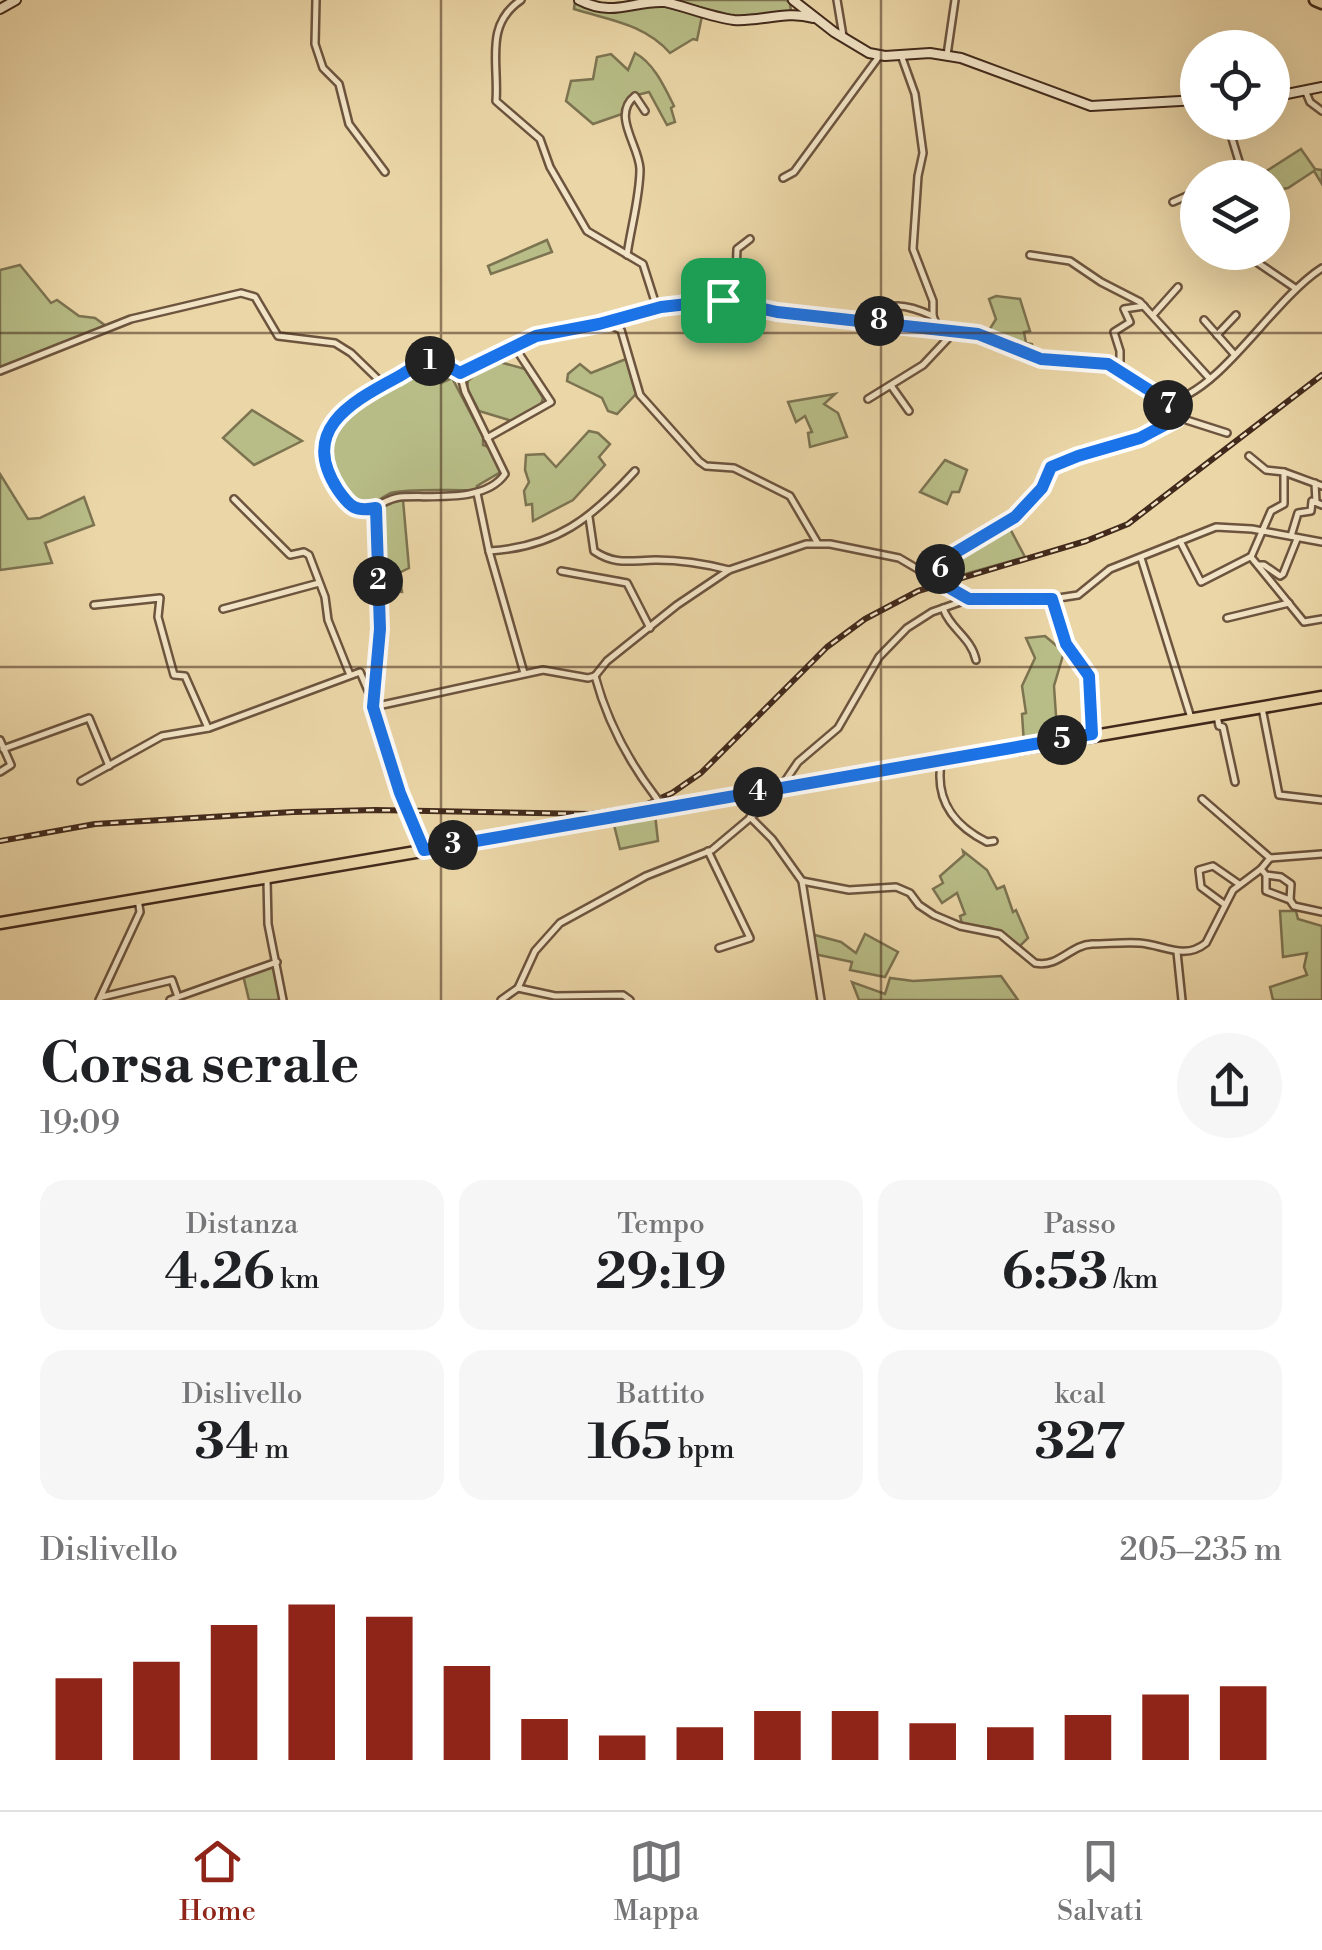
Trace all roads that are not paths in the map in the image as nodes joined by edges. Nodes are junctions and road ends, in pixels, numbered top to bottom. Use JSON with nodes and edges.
{"nodes":[{"id":1,"x":16,"y":0,"type":"edge"},
{"id":2,"x":316,"y":0,"type":"edge"},
{"id":3,"x":520,"y":0,"type":"edge"},
{"id":4,"x":580,"y":0,"type":"edge"},
{"id":5,"x":838,"y":0,"type":"edge"},
{"id":6,"x":955,"y":0,"type":"edge"},
{"id":7,"x":798,"y":5,"type":"edge"},
{"id":8,"x":0,"y":9,"type":"edge"},
{"id":9,"x":844,"y":39,"type":"junction"},
{"id":10,"x":947,"y":54,"type":"junction"},
{"id":11,"x":880,"y":55,"type":"junction"},
{"id":12,"x":901,"y":55,"type":"junction"},
{"id":13,"x":1319,"y":88,"type":"edge"},
{"id":14,"x":1306,"y":90,"type":"junction"},
{"id":15,"x":1290,"y":93,"type":"edge"},
{"id":16,"x":1180,"y":101,"type":"edge"},
{"id":17,"x":1319,"y":109,"type":"edge"},
{"id":18,"x":645,"y":112,"type":"dead end"},
{"id":19,"x":385,"y":172,"type":"dead end"},
{"id":20,"x":783,"y":178,"type":"dead end"},
{"id":21,"x":1180,"y":199,"type":"edge"},
{"id":22,"x":1173,"y":202,"type":"dead end"},
{"id":23,"x":750,"y":239,"type":"dead end"},
{"id":24,"x":627,"y":254,"type":"junction"},
{"id":25,"x":1030,"y":255,"type":"dead end"},
{"id":26,"x":1322,"y":268,"type":"edge"},
{"id":27,"x":1273,"y":270,"type":"edge"},
{"id":28,"x":1178,"y":288,"type":"dead end"},
{"id":29,"x":1296,"y":288,"type":"junction"},
{"id":30,"x":723,"y":300,"type":"junction"},
{"id":31,"x":1144,"y":306,"type":"junction"},
{"id":32,"x":657,"y":308,"type":"junction"},
{"id":33,"x":635,"y":314,"type":"junction"},
{"id":34,"x":1153,"y":315,"type":"junction"},
{"id":35,"x":1236,"y":315,"type":"dead end"},
{"id":36,"x":933,"y":316,"type":"junction"},
{"id":37,"x":858,"y":318,"type":"junction"},
{"id":38,"x":1204,"y":320,"type":"dead end"},
{"id":39,"x":599,"y":324,"type":"junction"},
{"id":40,"x":938,"y":328,"type":"junction"},
{"id":41,"x":621,"y":330,"type":"junction"},
{"id":42,"x":955,"y":331,"type":"junction"},
{"id":43,"x":1217,"y":335,"type":"junction"},
{"id":44,"x":514,"y":346,"type":"junction"},
{"id":45,"x":1234,"y":354,"type":"junction"},
{"id":46,"x":1120,"y":361,"type":"dead end"},
{"id":47,"x":0,"y":371,"type":"edge"},
{"id":48,"x":460,"y":373,"type":"junction"},
{"id":49,"x":1210,"y":379,"type":"junction"},
{"id":50,"x":384,"y":385,"type":"junction"},
{"id":51,"x":892,"y":387,"type":"junction"},
{"id":52,"x":868,"y":399,"type":"dead end"},
{"id":53,"x":1168,"y":402,"type":"junction"},
{"id":54,"x":909,"y":411,"type":"dead end"},
{"id":55,"x":1177,"y":417,"type":"junction"},
{"id":56,"x":1227,"y":433,"type":"dead end"},
{"id":57,"x":487,"y":438,"type":"junction"},
{"id":58,"x":1249,"y":456,"type":"dead end"},
{"id":59,"x":635,"y":471,"type":"dead end"},
{"id":60,"x":1284,"y":472,"type":"junction"},
{"id":61,"x":1318,"y":484,"type":"edge"},
{"id":62,"x":477,"y":492,"type":"junction"},
{"id":63,"x":234,"y":499,"type":"dead end"},
{"id":64,"x":1316,"y":503,"type":"edge"},
{"id":65,"x":376,"y":508,"type":"junction"},
{"id":66,"x":589,"y":518,"type":"junction"},
{"id":67,"x":1262,"y":532,"type":"junction"},
{"id":68,"x":1294,"y":537,"type":"junction"},
{"id":69,"x":1180,"y":540,"type":"junction"},
{"id":70,"x":1322,"y":542,"type":"edge"},
{"id":71,"x":818,"y":543,"type":"junction"},
{"id":72,"x":490,"y":551,"type":"junction"},
{"id":73,"x":1251,"y":557,"type":"junction"},
{"id":74,"x":1141,"y":558,"type":"junction"},
{"id":75,"x":1258,"y":566,"type":"junction"},
{"id":76,"x":729,"y":570,"type":"junction"},
{"id":77,"x":561,"y":571,"type":"dead end"},
{"id":78,"x":934,"y":579,"type":"junction"},
{"id":79,"x":319,"y":583,"type":"junction"},
{"id":80,"x":969,"y":599,"type":"junction"},
{"id":81,"x":1052,"y":599,"type":"junction"},
{"id":82,"x":1289,"y":603,"type":"junction"},
{"id":83,"x":94,"y":605,"type":"dead end"},
{"id":84,"x":942,"y":608,"type":"junction"},
{"id":85,"x":223,"y":609,"type":"dead end"},
{"id":86,"x":1228,"y":618,"type":"dead end"},
{"id":87,"x":1322,"y":619,"type":"edge"},
{"id":88,"x":650,"y":628,"type":"junction"},
{"id":89,"x":976,"y":660,"type":"dead end"},
{"id":90,"x":524,"y":674,"type":"junction"},
{"id":91,"x":351,"y":676,"type":"junction"},
{"id":92,"x":595,"y":676,"type":"junction"},
{"id":93,"x":372,"y":695,"type":"junction"},
{"id":94,"x":1322,"y":697,"type":"edge"},
{"id":95,"x":1261,"y":706,"type":"junction"},
{"id":96,"x":373,"y":707,"type":"junction"},
{"id":97,"x":1216,"y":714,"type":"junction"},
{"id":98,"x":1191,"y":718,"type":"junction"},
{"id":99,"x":208,"y":728,"type":"junction"},
{"id":100,"x":1092,"y":734,"type":"junction"},
{"id":101,"x":0,"y":740,"type":"edge"},
{"id":102,"x":3,"y":750,"type":"junction"},
{"id":103,"x":942,"y":760,"type":"junction"},
{"id":104,"x":109,"y":766,"type":"junction"},
{"id":105,"x":0,"y":772,"type":"edge"},
{"id":106,"x":81,"y":781,"type":"dead end"},
{"id":107,"x":1235,"y":782,"type":"dead end"},
{"id":108,"x":778,"y":789,"type":"junction"},
{"id":109,"x":1202,"y":799,"type":"dead end"},
{"id":110,"x":1322,"y":800,"type":"edge"},
{"id":111,"x":633,"y":814,"type":"junction"},
{"id":112,"x":750,"y":817,"type":"junction"},
{"id":113,"x":994,"y":840,"type":"dead end"},
{"id":114,"x":424,"y":850,"type":"junction"},
{"id":115,"x":708,"y":852,"type":"junction"},
{"id":116,"x":1322,"y":854,"type":"edge"},
{"id":117,"x":1270,"y":858,"type":"junction"},
{"id":118,"x":1263,"y":872,"type":"junction"},
{"id":119,"x":267,"y":876,"type":"junction"},
{"id":120,"x":802,"y":881,"type":"junction"},
{"id":121,"x":1239,"y":884,"type":"junction"},
{"id":122,"x":138,"y":899,"type":"junction"},
{"id":123,"x":1290,"y":900,"type":"junction"},
{"id":124,"x":1224,"y":904,"type":"junction"},
{"id":125,"x":1320,"y":911,"type":"edge"},
{"id":126,"x":0,"y":923,"type":"edge"},
{"id":127,"x":719,"y":948,"type":"dead end"},
{"id":128,"x":1177,"y":952,"type":"junction"},
{"id":129,"x":277,"y":962,"type":"junction"},
{"id":130,"x":518,"y":988,"type":"junction"},
{"id":131,"x":178,"y":997,"type":"junction"},
{"id":132,"x":101,"y":998,"type":"edge"},
{"id":133,"x":170,"y":1000,"type":"edge"},
{"id":134,"x":283,"y":1000,"type":"edge"},
{"id":135,"x":501,"y":1000,"type":"edge"},
{"id":136,"x":630,"y":1000,"type":"edge"},
{"id":137,"x":821,"y":1000,"type":"edge"},
{"id":138,"x":1182,"y":1000,"type":"edge"}],
"edges":[{"from":1,"to":8,"type":"street"},
{"from":2,"to":19,"type":"street"},
{"from":3,"to":24,"type":"street"},
{"from":4,"to":7,"type":"street"},
{"from":5,"to":9,"type":"street"},
{"from":6,"to":10,"type":"street"},
{"from":7,"to":9,"type":"street"},
{"from":9,"to":11,"type":"street"},
{"from":10,"to":12,"type":"street"},
{"from":10,"to":16,"type":"street"},
{"from":11,"to":12,"type":"street"},
{"from":11,"to":20,"type":"street"},
{"from":12,"to":36,"type":"street"},
{"from":13,"to":14,"type":"street"},
{"from":13,"to":17,"type":"street"},
{"from":14,"to":15,"type":"street"},
{"from":14,"to":17,"type":"street"},
{"from":18,"to":24,"type":"street"},
{"from":21,"to":22,"type":"street"},
{"from":23,"to":30,"type":"street"},
{"from":24,"to":32,"type":"street"},
{"from":25,"to":31,"type":"street"},
{"from":26,"to":29,"type":"street"},
{"from":27,"to":29,"type":"street"},
{"from":28,"to":34,"type":"street"},
{"from":29,"to":45,"type":"street"},
{"from":30,"to":32,"type":"street"},
{"from":30,"to":37,"type":"street"},
{"from":31,"to":34,"type":"street"},
{"from":31,"to":46,"type":"street"},
{"from":32,"to":33,"type":"street"},
{"from":33,"to":39,"type":"street"},
{"from":33,"to":41,"type":"street"},
{"from":34,"to":49,"type":"street"},
{"from":35,"to":43,"type":"street"},
{"from":36,"to":37,"type":"street"},
{"from":36,"to":40,"type":"street"},
{"from":37,"to":40,"type":"street"},
{"from":38,"to":43,"type":"street"},
{"from":39,"to":41,"type":"street"},
{"from":39,"to":44,"type":"street"},
{"from":40,"to":42,"type":"street"},
{"from":41,"to":71,"type":"street"},
{"from":42,"to":51,"type":"street"},
{"from":42,"to":53,"type":"street"},
{"from":43,"to":45,"type":"street"},
{"from":44,"to":48,"type":"street"},
{"from":44,"to":57,"type":"street"},
{"from":45,"to":49,"type":"street"},
{"from":47,"to":50,"type":"street"},
{"from":48,"to":50,"type":"street"},
{"from":48,"to":57,"type":"street"},
{"from":49,"to":53,"type":"street"},
{"from":50,"to":65,"type":"street"},
{"from":51,"to":52,"type":"street"},
{"from":51,"to":54,"type":"street"},
{"from":53,"to":55,"type":"street"},
{"from":55,"to":56,"type":"street"},
{"from":55,"to":78,"type":"street"},
{"from":57,"to":62,"type":"street"},
{"from":58,"to":60,"type":"street"},
{"from":59,"to":66,"type":"street"},
{"from":60,"to":61,"type":"street"},
{"from":60,"to":67,"type":"street"},
{"from":61,"to":64,"type":"street"},
{"from":62,"to":65,"type":"street"},
{"from":62,"to":72,"type":"street"},
{"from":63,"to":79,"type":"street"},
{"from":64,"to":68,"type":"street"},
{"from":65,"to":93,"type":"street"},
{"from":66,"to":72,"type":"street"},
{"from":66,"to":76,"type":"street"},
{"from":67,"to":68,"type":"street"},
{"from":67,"to":69,"type":"street"},
{"from":67,"to":73,"type":"street"},
{"from":68,"to":70,"type":"street"},
{"from":68,"to":75,"type":"street"},
{"from":69,"to":73,"type":"street"},
{"from":69,"to":74,"type":"street"},
{"from":71,"to":76,"type":"street"},
{"from":71,"to":78,"type":"street"},
{"from":72,"to":90,"type":"street"},
{"from":73,"to":75,"type":"street"},
{"from":74,"to":81,"type":"street"},
{"from":74,"to":98,"type":"street"},
{"from":75,"to":82,"type":"street"},
{"from":76,"to":88,"type":"street"},
{"from":77,"to":88,"type":"street"},
{"from":78,"to":80,"type":"street"},
{"from":79,"to":85,"type":"street"},
{"from":79,"to":91,"type":"street"},
{"from":80,"to":81,"type":"street"},
{"from":80,"to":84,"type":"street"},
{"from":81,"to":100,"type":"street"},
{"from":82,"to":86,"type":"street"},
{"from":82,"to":87,"type":"street"},
{"from":83,"to":99,"type":"street"},
{"from":84,"to":89,"type":"street"},
{"from":84,"to":108,"type":"street"},
{"from":88,"to":92,"type":"street"},
{"from":90,"to":92,"type":"street"},
{"from":90,"to":96,"type":"street"},
{"from":91,"to":93,"type":"street"},
{"from":91,"to":99,"type":"street"},
{"from":92,"to":111,"type":"street"},
{"from":93,"to":96,"type":"street"},
{"from":94,"to":95,"type":"main road"},
{"from":95,"to":97,"type":"main road"},
{"from":95,"to":110,"type":"street"},
{"from":96,"to":114,"type":"street"},
{"from":97,"to":98,"type":"main road"},
{"from":97,"to":107,"type":"street"},
{"from":98,"to":100,"type":"main road"},
{"from":99,"to":104,"type":"street"},
{"from":100,"to":103,"type":"main road"},
{"from":101,"to":102,"type":"street"},
{"from":102,"to":104,"type":"street"},
{"from":102,"to":105,"type":"street"},
{"from":103,"to":108,"type":"main road"},
{"from":103,"to":113,"type":"street"},
{"from":104,"to":106,"type":"street"},
{"from":108,"to":111,"type":"main road"},
{"from":108,"to":112,"type":"street"},
{"from":109,"to":117,"type":"street"},
{"from":111,"to":114,"type":"main road"},
{"from":112,"to":115,"type":"street"},
{"from":112,"to":120,"type":"street"},
{"from":114,"to":119,"type":"main road"},
{"from":115,"to":127,"type":"street"},
{"from":115,"to":130,"type":"street"},
{"from":116,"to":117,"type":"street"},
{"from":117,"to":118,"type":"street"},
{"from":118,"to":121,"type":"street"},
{"from":118,"to":123,"type":"street"},
{"from":118,"to":123,"type":"street"},
{"from":119,"to":122,"type":"main road"},
{"from":119,"to":129,"type":"street"},
{"from":120,"to":128,"type":"street"},
{"from":120,"to":137,"type":"street"},
{"from":121,"to":124,"type":"street"},
{"from":121,"to":124,"type":"street"},
{"from":122,"to":126,"type":"main road"},
{"from":122,"to":132,"type":"street"},
{"from":123,"to":125,"type":"street"},
{"from":124,"to":128,"type":"street"},
{"from":128,"to":138,"type":"street"},
{"from":129,"to":131,"type":"street"},
{"from":129,"to":134,"type":"street"},
{"from":130,"to":135,"type":"street"},
{"from":130,"to":136,"type":"street"},
{"from":131,"to":132,"type":"street"},
{"from":131,"to":133,"type":"street"}]}
